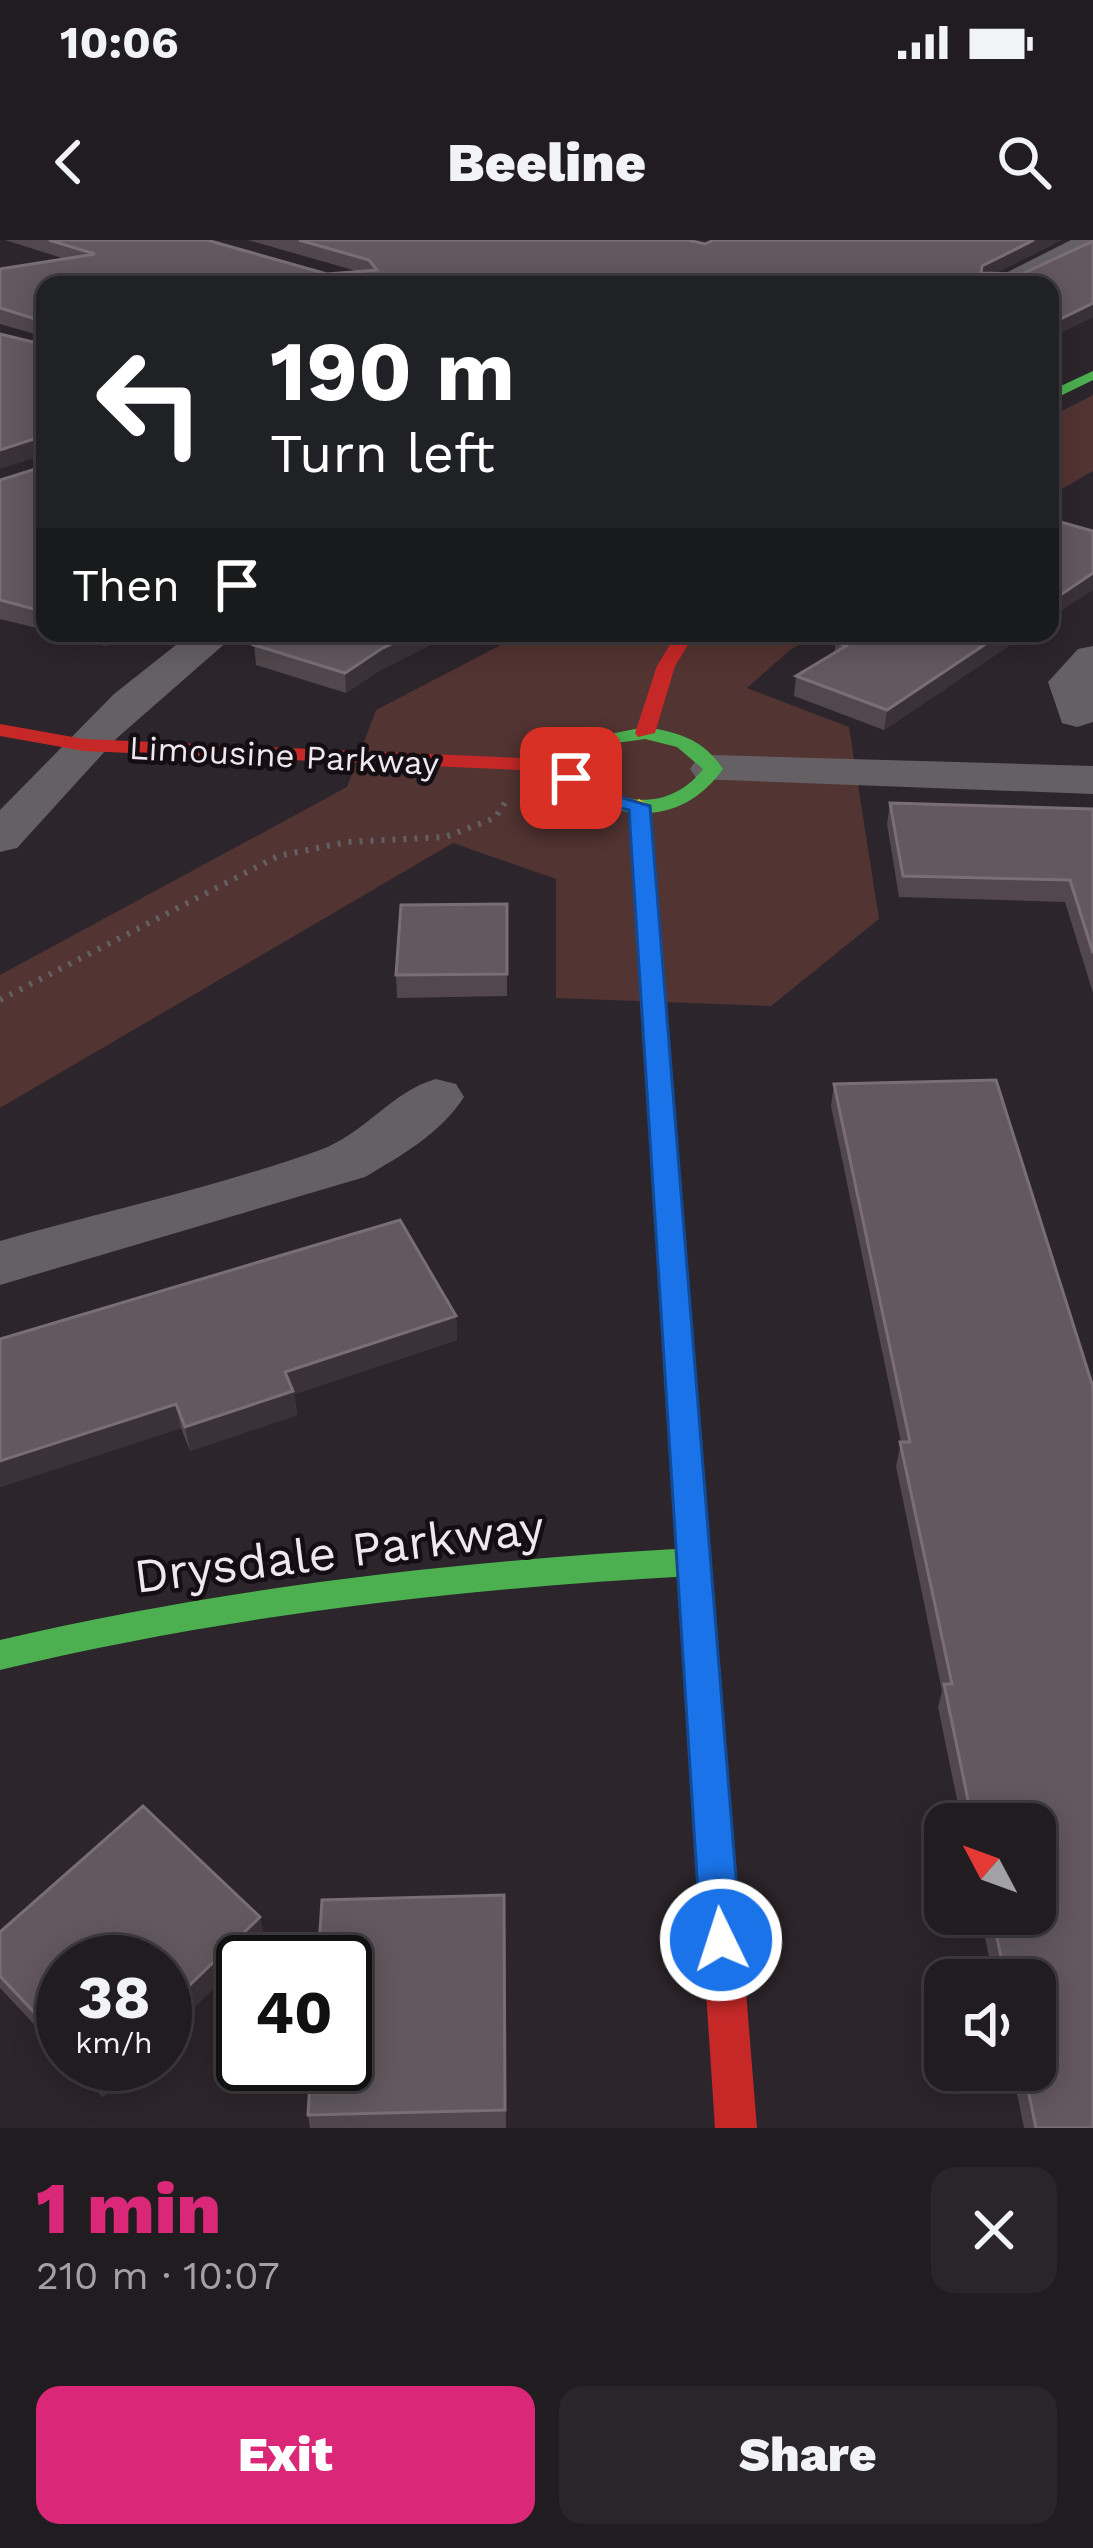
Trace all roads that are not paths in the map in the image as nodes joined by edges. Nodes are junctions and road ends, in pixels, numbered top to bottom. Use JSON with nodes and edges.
{"nodes":[{"id":1,"x":1092,"y":240,"type":"edge"},
{"id":2,"x":1015,"y":276,"type":"edge"},
{"id":3,"x":1093,"y":375,"type":"edge"},
{"id":4,"x":1059,"y":393,"type":"edge"},
{"id":5,"x":204,"y":642,"type":"edge"},
{"id":6,"x":681,"y":642,"type":"edge"},
{"id":7,"x":1093,"y":658,"type":"edge"},
{"id":8,"x":1077,"y":714,"type":"dead end"},
{"id":9,"x":0,"y":730,"type":"edge"},
{"id":10,"x":644,"y":733,"type":"junction"},
{"id":11,"x":84,"y":745,"type":"junction"},
{"id":12,"x":568,"y":766,"type":"junction"},
{"id":13,"x":713,"y":769,"type":"junction"},
{"id":14,"x":1093,"y":780,"type":"edge"},
{"id":15,"x":639,"y":806,"type":"junction"},
{"id":16,"x":0,"y":838,"type":"edge"},
{"id":17,"x":436,"y":1097,"type":"dead end"},
{"id":18,"x":0,"y":1263,"type":"edge"},
{"id":19,"x":692,"y":1562,"type":"junction"},
{"id":20,"x":0,"y":1654,"type":"edge"},
{"id":21,"x":736,"y":2128,"type":"edge"}],
"edges":[{"from":1,"to":2,"type":"street"},
{"from":3,"to":4,"type":"street"},
{"from":5,"to":11,"type":"street"},
{"from":6,"to":10,"type":"street"},
{"from":7,"to":8,"type":"street"},
{"from":9,"to":11,"type":"street","name":"Limousine Parkway"},
{"from":10,"to":12,"type":"street"},
{"from":10,"to":13,"type":"street"},
{"from":11,"to":12,"type":"street","name":"Limousine Parkway"},
{"from":11,"to":16,"type":"street"},
{"from":12,"to":15,"type":"street"},
{"from":13,"to":14,"type":"street"},
{"from":13,"to":15,"type":"street"},
{"from":15,"to":19,"type":"street"},
{"from":17,"to":18,"type":"street"},
{"from":19,"to":20,"type":"street","name":"Drysdale Parkway"},
{"from":19,"to":21,"type":"street"}]}
